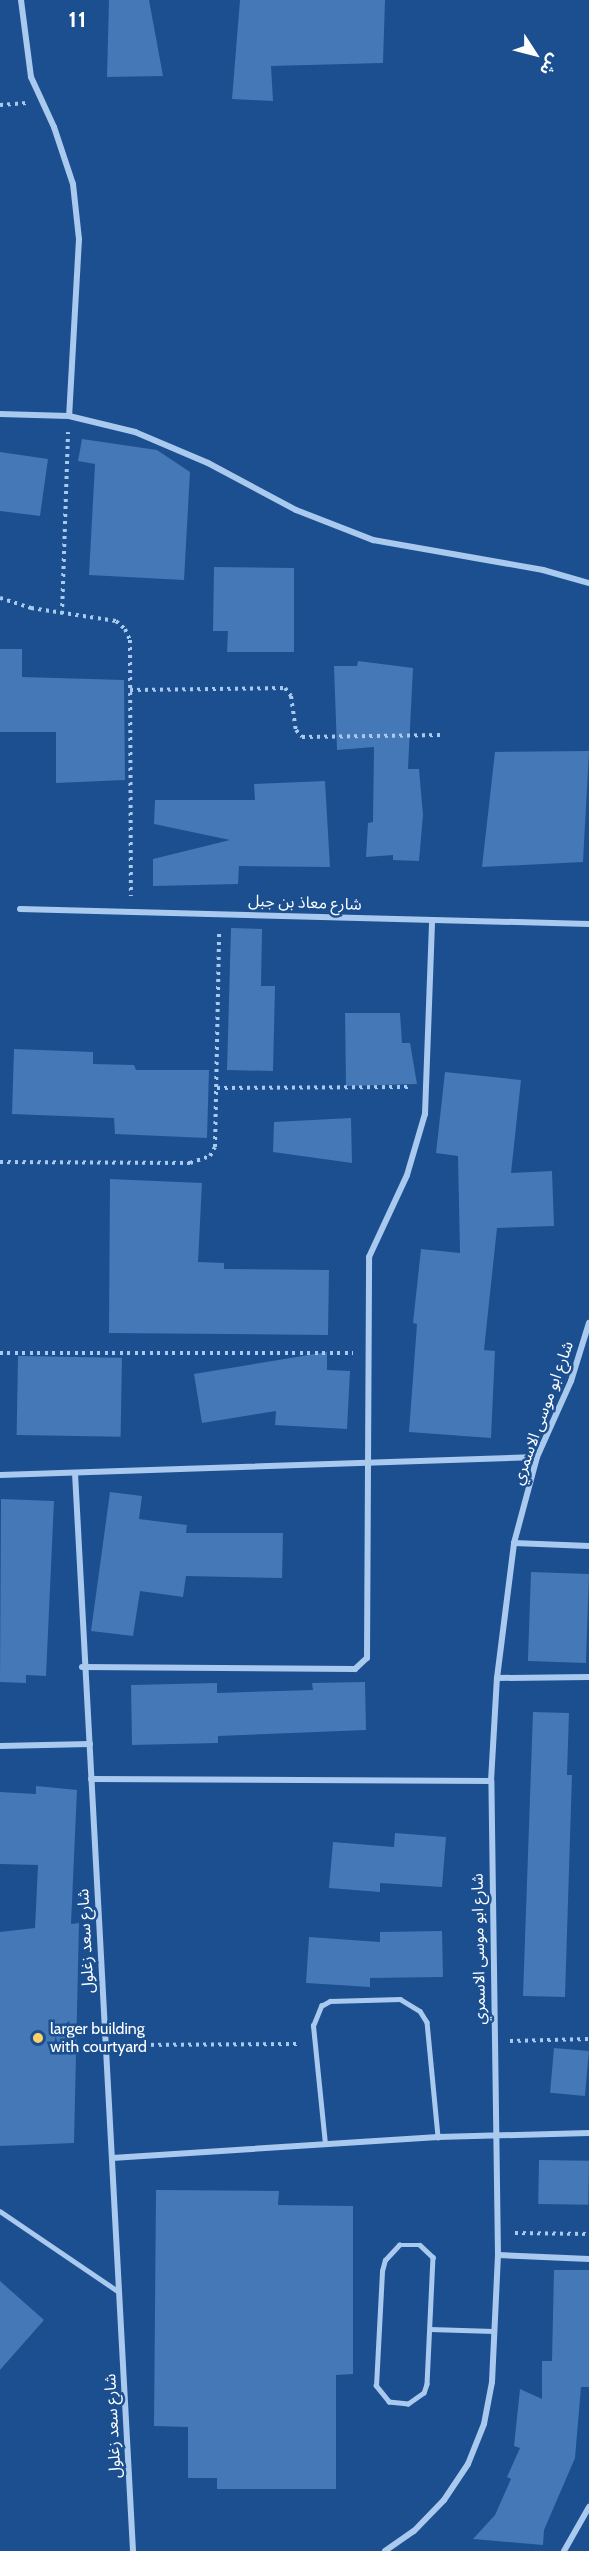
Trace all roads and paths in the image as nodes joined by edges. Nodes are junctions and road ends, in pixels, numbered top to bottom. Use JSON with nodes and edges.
{"nodes":[{"id":1,"x":21,"y":0,"type":"edge"},
{"id":2,"x":42,"y":102,"type":"junction"},
{"id":3,"x":0,"y":105,"type":"edge"},
{"id":4,"x":0,"y":414,"type":"edge"},
{"id":5,"x":69,"y":416,"type":"junction"},
{"id":6,"x":589,"y":583,"type":"edge"},
{"id":7,"x":0,"y":598,"type":"edge"},
{"id":8,"x":62,"y":614,"type":"junction"},
{"id":9,"x":130,"y":690,"type":"junction"},
{"id":10,"x":442,"y":735,"type":"dead end"},
{"id":11,"x":20,"y":909,"type":"dead end"},
{"id":12,"x":131,"y":912,"type":"junction"},
{"id":13,"x":220,"y":914,"type":"junction"},
{"id":14,"x":432,"y":920,"type":"junction"},
{"id":15,"x":589,"y":924,"type":"edge"},
{"id":16,"x":426,"y":1087,"type":"junction"},
{"id":17,"x":216,"y":1088,"type":"junction"},
{"id":18,"x":0,"y":1162,"type":"edge"},
{"id":19,"x":589,"y":1323,"type":"edge"},
{"id":20,"x":0,"y":1353,"type":"edge"},
{"id":21,"x":368,"y":1353,"type":"junction"},
{"id":22,"x":537,"y":1457,"type":"junction"},
{"id":23,"x":367,"y":1463,"type":"junction"},
{"id":24,"x":75,"y":1473,"type":"junction"},
{"id":25,"x":0,"y":1475,"type":"edge"},
{"id":26,"x":514,"y":1542,"type":"junction"},
{"id":27,"x":589,"y":1546,"type":"edge"},
{"id":28,"x":82,"y":1667,"type":"junction"},
{"id":29,"x":589,"y":1677,"type":"edge"},
{"id":30,"x":496,"y":1678,"type":"junction"},
{"id":31,"x":90,"y":1744,"type":"junction"},
{"id":32,"x":0,"y":1746,"type":"edge"},
{"id":33,"x":91,"y":1779,"type":"junction"},
{"id":34,"x":491,"y":1781,"type":"junction"},
{"id":35,"x":589,"y":2039,"type":"edge"},
{"id":36,"x":494,"y":2040,"type":"junction"},
{"id":37,"x":315,"y":2044,"type":"junction"},
{"id":38,"x":105,"y":2045,"type":"junction"},
{"id":39,"x":589,"y":2133,"type":"edge"},
{"id":40,"x":495,"y":2135,"type":"junction"},
{"id":41,"x":438,"y":2137,"type":"junction"},
{"id":42,"x":325,"y":2144,"type":"junction"},
{"id":43,"x":112,"y":2158,"type":"junction"},
{"id":44,"x":0,"y":2211,"type":"edge"},
{"id":45,"x":498,"y":2233,"type":"junction"},
{"id":46,"x":589,"y":2234,"type":"edge"},
{"id":47,"x":498,"y":2255,"type":"junction"},
{"id":48,"x":589,"y":2259,"type":"edge"},
{"id":49,"x":119,"y":2292,"type":"junction"},
{"id":50,"x":430,"y":2329,"type":"junction"},
{"id":51,"x":493,"y":2331,"type":"junction"},
{"id":52,"x":589,"y":2507,"type":"edge"},
{"id":53,"x":133,"y":2551,"type":"edge"},
{"id":54,"x":385,"y":2551,"type":"edge"},
{"id":55,"x":564,"y":2551,"type":"edge"}],
"edges":[{"from":1,"to":2,"type":"street"},
{"from":2,"to":3,"type":"path"},
{"from":2,"to":5,"type":"street"},
{"from":4,"to":5,"type":"street"},
{"from":5,"to":6,"type":"street"},
{"from":5,"to":8,"type":"path"},
{"from":7,"to":8,"type":"path"},
{"from":8,"to":9,"type":"path"},
{"from":9,"to":10,"type":"path"},
{"from":9,"to":12,"type":"path"},
{"from":11,"to":12,"type":"street","name":"شارع معاذ بن جبل"},
{"from":12,"to":13,"type":"street","name":"شارع معاذ بن جبل"},
{"from":13,"to":14,"type":"street","name":"شارع معاذ بن جبل"},
{"from":13,"to":17,"type":"path"},
{"from":14,"to":15,"type":"street","name":"شارع معاذ بن جبل"},
{"from":14,"to":16,"type":"street"},
{"from":16,"to":17,"type":"path"},
{"from":16,"to":21,"type":"street"},
{"from":17,"to":18,"type":"path"},
{"from":19,"to":22,"type":"street","name":"شارع ابو موسى الاسمري"},
{"from":20,"to":21,"type":"path"},
{"from":21,"to":23,"type":"street"},
{"from":22,"to":23,"type":"street"},
{"from":22,"to":26,"type":"street","name":"شارع ابو موسى الاسمري"},
{"from":23,"to":24,"type":"street"},
{"from":23,"to":28,"type":"street"},
{"from":24,"to":25,"type":"street"},
{"from":24,"to":28,"type":"street","name":"شارع سعد زغلول"},
{"from":26,"to":27,"type":"street"},
{"from":26,"to":30,"type":"street","name":"شارع ابو موسى الاسمري"},
{"from":28,"to":31,"type":"street","name":"شارع سعد زغلول"},
{"from":29,"to":30,"type":"street"},
{"from":30,"to":34,"type":"street","name":"شارع ابو موسى الاسمري"},
{"from":31,"to":32,"type":"street"},
{"from":31,"to":33,"type":"street","name":"شارع سعد زغلول"},
{"from":33,"to":34,"type":"street"},
{"from":33,"to":38,"type":"street","name":"شارع سعد زغلول"},
{"from":34,"to":36,"type":"street","name":"شارع ابو موسى الاسمري"},
{"from":35,"to":36,"type":"path"},
{"from":36,"to":40,"type":"street","name":"شارع ابو موسى الاسمري"},
{"from":37,"to":38,"type":"path"},
{"from":37,"to":41,"type":"lane"},
{"from":37,"to":42,"type":"lane"},
{"from":38,"to":43,"type":"street","name":"شارع سعد زغلول"},
{"from":39,"to":40,"type":"street"},
{"from":40,"to":41,"type":"street"},
{"from":40,"to":45,"type":"street","name":"شارع ابو موسى الاسمري"},
{"from":41,"to":42,"type":"street"},
{"from":42,"to":43,"type":"street"},
{"from":43,"to":49,"type":"street","name":"شارع سعد زغلول"},
{"from":44,"to":49,"type":"lane"},
{"from":45,"to":46,"type":"path"},
{"from":45,"to":47,"type":"street","name":"شارع ابو موسى الاسمري"},
{"from":47,"to":48,"type":"street"},
{"from":47,"to":51,"type":"street","name":"شارع ابو موسى الاسمري"},
{"from":49,"to":53,"type":"street","name":"شارع سعد زغلول"},
{"from":50,"to":50,"type":"lane"},
{"from":50,"to":51,"type":"lane"},
{"from":51,"to":54,"type":"street","name":"شارع ابو موسى الاسمري"},
{"from":52,"to":55,"type":"street"}]}
